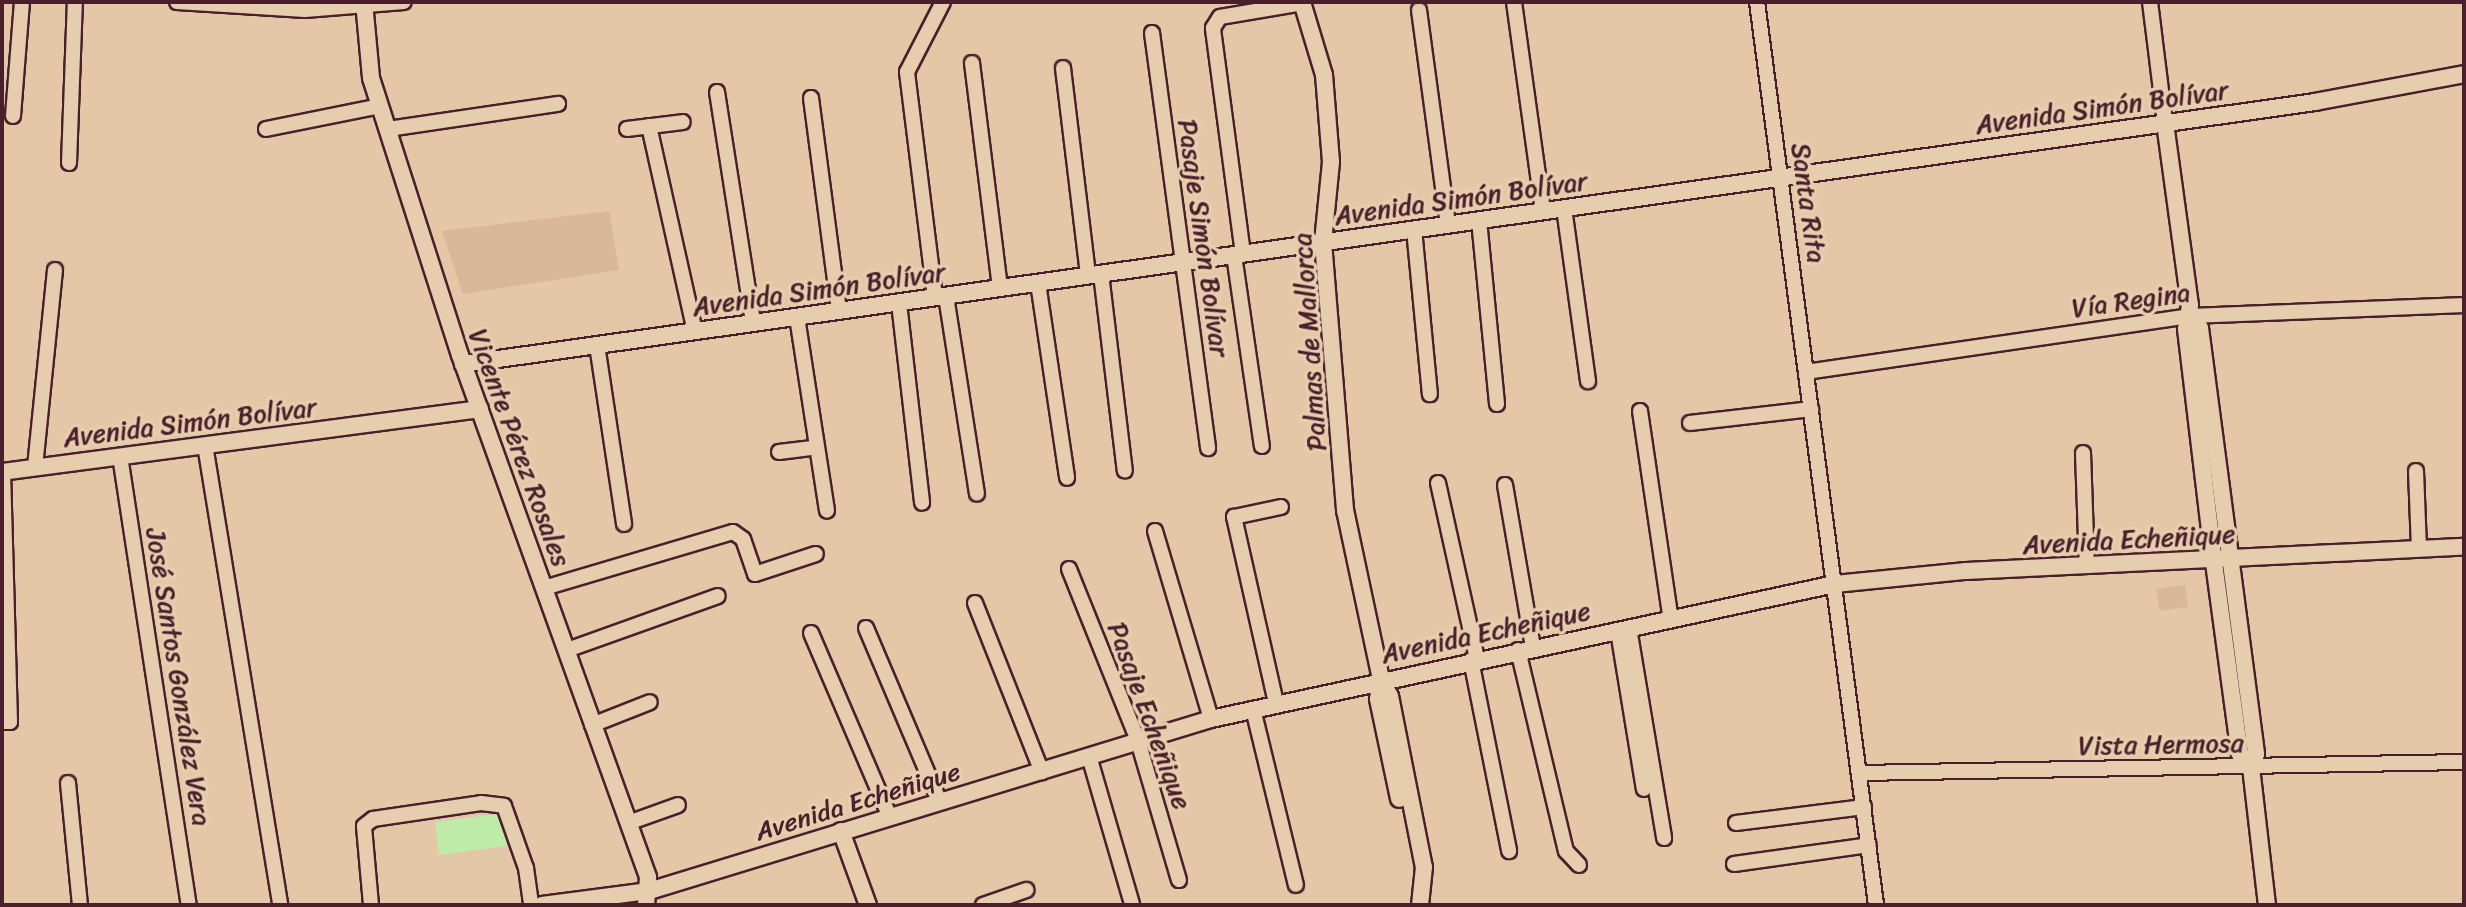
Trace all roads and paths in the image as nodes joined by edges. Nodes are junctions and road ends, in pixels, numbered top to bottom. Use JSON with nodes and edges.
{"nodes":[{"id":1,"x":22,"y":2,"type":"edge"},
{"id":2,"x":75,"y":2,"type":"edge"},
{"id":3,"x":177,"y":2,"type":"edge"},
{"id":4,"x":404,"y":2,"type":"edge"},
{"id":5,"x":943,"y":2,"type":"edge"},
{"id":6,"x":1303,"y":2,"type":"edge"},
{"id":7,"x":1514,"y":2,"type":"edge"},
{"id":8,"x":1757,"y":2,"type":"edge"},
{"id":9,"x":2150,"y":2,"type":"edge"},
{"id":10,"x":278,"y":5,"type":"edge"},
{"id":11,"x":364,"y":5,"type":"edge"},
{"id":12,"x":1419,"y":10,"type":"dead end"},
{"id":13,"x":1152,"y":33,"type":"dead end"},
{"id":14,"x":972,"y":63,"type":"dead end"},
{"id":15,"x":1063,"y":68,"type":"dead end"},
{"id":16,"x":2464,"y":74,"type":"edge"},
{"id":17,"x":717,"y":92,"type":"dead end"},
{"id":18,"x":811,"y":98,"type":"dead end"},
{"id":19,"x":558,"y":104,"type":"dead end"},
{"id":20,"x":380,"y":106,"type":"junction"},
{"id":21,"x":13,"y":116,"type":"dead end"},
{"id":22,"x":683,"y":122,"type":"dead end"},
{"id":23,"x":2165,"y":123,"type":"junction"},
{"id":24,"x":649,"y":126,"type":"junction"},
{"id":25,"x":266,"y":129,"type":"dead end"},
{"id":26,"x":388,"y":129,"type":"junction"},
{"id":27,"x":627,"y":129,"type":"dead end"},
{"id":28,"x":69,"y":163,"type":"dead end"},
{"id":29,"x":1780,"y":178,"type":"junction"},
{"id":30,"x":1564,"y":208,"type":"junction"},
{"id":31,"x":1543,"y":211,"type":"junction"},
{"id":32,"x":1479,"y":220,"type":"junction"},
{"id":33,"x":1448,"y":225,"type":"junction"},
{"id":34,"x":1414,"y":229,"type":"junction"},
{"id":35,"x":1323,"y":242,"type":"junction"},
{"id":36,"x":1239,"y":254,"type":"junction"},
{"id":37,"x":1181,"y":263,"type":"junction"},
{"id":38,"x":55,"y":270,"type":"dead end"},
{"id":39,"x":1094,"y":275,"type":"junction"},
{"id":40,"x":1038,"y":283,"type":"junction"},
{"id":41,"x":1000,"y":288,"type":"junction"},
{"id":42,"x":940,"y":297,"type":"junction"},
{"id":43,"x":899,"y":303,"type":"junction"},
{"id":44,"x":2464,"y":305,"type":"edge"},
{"id":45,"x":839,"y":311,"type":"junction"},
{"id":46,"x":2191,"y":316,"type":"junction"},
{"id":47,"x":797,"y":317,"type":"junction"},
{"id":48,"x":753,"y":323,"type":"junction"},
{"id":49,"x":695,"y":331,"type":"junction"},
{"id":50,"x":597,"y":345,"type":"junction"},
{"id":51,"x":463,"y":364,"type":"junction"},
{"id":52,"x":1806,"y":372,"type":"junction"},
{"id":53,"x":1588,"y":381,"type":"dead end"},
{"id":54,"x":1430,"y":394,"type":"dead end"},
{"id":55,"x":1497,"y":404,"type":"dead end"},
{"id":56,"x":480,"y":409,"type":"junction"},
{"id":57,"x":1811,"y":409,"type":"junction"},
{"id":58,"x":1640,"y":411,"type":"dead end"},
{"id":59,"x":1690,"y":423,"type":"dead end"},
{"id":60,"x":205,"y":445,"type":"junction"},
{"id":61,"x":1262,"y":446,"type":"dead end"},
{"id":62,"x":817,"y":447,"type":"junction"},
{"id":63,"x":1208,"y":448,"type":"dead end"},
{"id":64,"x":779,"y":452,"type":"dead end"},
{"id":65,"x":2083,"y":453,"type":"dead end"},
{"id":66,"x":120,"y":456,"type":"junction"},
{"id":67,"x":35,"y":467,"type":"junction"},
{"id":68,"x":1125,"y":471,"type":"dead end"},
{"id":69,"x":2416,"y":471,"type":"dead end"},
{"id":70,"x":2,"y":472,"type":"edge"},
{"id":71,"x":1067,"y":478,"type":"dead end"},
{"id":72,"x":1438,"y":483,"type":"dead end"},
{"id":73,"x":1505,"y":485,"type":"dead end"},
{"id":74,"x":977,"y":494,"type":"dead end"},
{"id":75,"x":922,"y":503,"type":"dead end"},
{"id":76,"x":1281,"y":507,"type":"dead end"},
{"id":77,"x":827,"y":511,"type":"dead end"},
{"id":78,"x":624,"y":524,"type":"dead end"},
{"id":79,"x":1155,"y":531,"type":"dead end"},
{"id":80,"x":2464,"y":547,"type":"edge"},
{"id":81,"x":2419,"y":549,"type":"junction"},
{"id":82,"x":816,"y":554,"type":"dead end"},
{"id":83,"x":2222,"y":560,"type":"junction"},
{"id":84,"x":2087,"y":566,"type":"junction"},
{"id":85,"x":1069,"y":569,"type":"dead end"},
{"id":86,"x":1835,"y":584,"type":"junction"},
{"id":87,"x":544,"y":588,"type":"junction"},
{"id":88,"x":718,"y":596,"type":"dead end"},
{"id":89,"x":975,"y":603,"type":"dead end"},
{"id":90,"x":1671,"y":620,"type":"junction"},
{"id":91,"x":866,"y":628,"type":"dead end"},
{"id":92,"x":1624,"y":630,"type":"junction"},
{"id":93,"x":811,"y":633,"type":"dead end"},
{"id":94,"x":1525,"y":649,"type":"junction"},
{"id":95,"x":567,"y":650,"type":"junction"},
{"id":96,"x":1474,"y":659,"type":"junction"},
{"id":97,"x":1381,"y":680,"type":"junction"},
{"id":98,"x":650,"y":702,"type":"dead end"},
{"id":99,"x":1276,"y":703,"type":"junction"},
{"id":100,"x":1253,"y":709,"type":"junction"},
{"id":101,"x":1211,"y":719,"type":"junction"},
{"id":102,"x":2,"y":722,"type":"edge"},
{"id":103,"x":592,"y":725,"type":"junction"},
{"id":104,"x":1138,"y":741,"type":"junction"},
{"id":105,"x":1089,"y":756,"type":"junction"},
{"id":106,"x":2464,"y":762,"type":"edge"},
{"id":107,"x":2251,"y":767,"type":"junction"},
{"id":108,"x":1042,"y":772,"type":"junction"},
{"id":109,"x":1859,"y":773,"type":"junction"},
{"id":110,"x":68,"y":783,"type":"dead end"},
{"id":111,"x":1644,"y":789,"type":"dead end"},
{"id":112,"x":940,"y":802,"type":"junction"},
{"id":113,"x":678,"y":805,"type":"dead end"},
{"id":114,"x":1864,"y":807,"type":"junction"},
{"id":115,"x":890,"y":817,"type":"junction"},
{"id":116,"x":628,"y":823,"type":"junction"},
{"id":117,"x":1736,"y":823,"type":"dead end"},
{"id":118,"x":841,"y":831,"type":"junction"},
{"id":119,"x":1664,"y":838,"type":"dead end"},
{"id":120,"x":1869,"y":845,"type":"junction"},
{"id":121,"x":1509,"y":851,"type":"dead end"},
{"id":122,"x":1734,"y":864,"type":"dead end"},
{"id":123,"x":1579,"y":865,"type":"dead end"},
{"id":124,"x":1179,"y":880,"type":"dead end"},
{"id":125,"x":1296,"y":885,"type":"dead end"},
{"id":126,"x":1026,"y":890,"type":"dead end"},
{"id":127,"x":648,"y":898,"type":"edge"},
{"id":128,"x":1420,"y":898,"type":"edge"},
{"id":129,"x":1132,"y":904,"type":"edge"},
{"id":130,"x":80,"y":905,"type":"edge"},
{"id":131,"x":189,"y":905,"type":"edge"},
{"id":132,"x":280,"y":905,"type":"edge"},
{"id":133,"x":371,"y":905,"type":"edge"},
{"id":134,"x":531,"y":905,"type":"edge"},
{"id":135,"x":542,"y":905,"type":"edge"},
{"id":136,"x":868,"y":905,"type":"edge"},
{"id":137,"x":983,"y":905,"type":"edge"},
{"id":138,"x":1876,"y":905,"type":"edge"},
{"id":139,"x":2267,"y":905,"type":"edge"}],
"edges":[{"from":1,"to":21,"type":"street"},
{"from":2,"to":28,"type":"street"},
{"from":3,"to":10,"type":"street"},
{"from":4,"to":11,"type":"street"},
{"from":5,"to":42,"type":"street"},
{"from":6,"to":35,"type":"street","name":"Palmas de Mallorca"},
{"from":6,"to":36,"type":"street","name":"Pasaje Simón Bolívar"},
{"from":7,"to":31,"type":"street"},
{"from":8,"to":29,"type":"street","name":"Santa Rita"},
{"from":9,"to":23,"type":"street"},
{"from":10,"to":11,"type":"street"},
{"from":11,"to":20,"type":"street","name":"Vicente Pérez Rosales"},
{"from":12,"to":33,"type":"street"},
{"from":13,"to":37,"type":"street","name":"Pasaje Simón Bolívar"},
{"from":14,"to":41,"type":"street"},
{"from":15,"to":39,"type":"street"},
{"from":16,"to":23,"type":"street","name":"Avenida Simón Bolívar"},
{"from":17,"to":48,"type":"street"},
{"from":18,"to":45,"type":"street"},
{"from":19,"to":26,"type":"street"},
{"from":20,"to":25,"type":"street"},
{"from":20,"to":26,"type":"street","name":"Vicente Pérez Rosales"},
{"from":22,"to":24,"type":"street"},
{"from":23,"to":29,"type":"street","name":"Avenida Simón Bolívar"},
{"from":23,"to":46,"type":"street"},
{"from":24,"to":27,"type":"street"},
{"from":24,"to":49,"type":"street"},
{"from":26,"to":51,"type":"street","name":"Vicente Pérez Rosales"},
{"from":29,"to":30,"type":"street","name":"Avenida Simón Bolívar"},
{"from":29,"to":52,"type":"street","name":"Santa Rita"},
{"from":30,"to":31,"type":"street","name":"Avenida Simón Bolívar"},
{"from":30,"to":53,"type":"street"},
{"from":31,"to":32,"type":"street","name":"Avenida Simón Bolívar"},
{"from":32,"to":33,"type":"street","name":"Avenida Simón Bolívar"},
{"from":32,"to":55,"type":"street"},
{"from":33,"to":34,"type":"street","name":"Avenida Simón Bolívar"},
{"from":34,"to":35,"type":"street","name":"Avenida Simón Bolívar"},
{"from":34,"to":54,"type":"street"},
{"from":35,"to":36,"type":"street","name":"Avenida Simón Bolívar"},
{"from":35,"to":97,"type":"street","name":"Palmas de Mallorca"},
{"from":36,"to":37,"type":"street","name":"Avenida Simón Bolívar"},
{"from":36,"to":61,"type":"street","name":"Pasaje Simón Bolívar"},
{"from":37,"to":39,"type":"street","name":"Avenida Simón Bolívar"},
{"from":37,"to":63,"type":"street","name":"Pasaje Simón Bolívar"},
{"from":38,"to":67,"type":"street"},
{"from":39,"to":40,"type":"street","name":"Avenida Simón Bolívar"},
{"from":39,"to":68,"type":"street"},
{"from":40,"to":41,"type":"street","name":"Avenida Simón Bolívar"},
{"from":40,"to":71,"type":"street"},
{"from":41,"to":42,"type":"street","name":"Avenida Simón Bolívar"},
{"from":42,"to":43,"type":"street","name":"Avenida Simón Bolívar"},
{"from":42,"to":74,"type":"street"},
{"from":43,"to":45,"type":"street","name":"Avenida Simón Bolívar"},
{"from":43,"to":75,"type":"street"},
{"from":44,"to":46,"type":"street","name":"Vía Regina"},
{"from":45,"to":47,"type":"street","name":"Avenida Simón Bolívar"},
{"from":46,"to":52,"type":"street","name":"Vía Regina"},
{"from":46,"to":83,"type":"street"},
{"from":47,"to":48,"type":"street","name":"Avenida Simón Bolívar"},
{"from":47,"to":62,"type":"street"},
{"from":48,"to":49,"type":"street","name":"Avenida Simón Bolívar"},
{"from":49,"to":50,"type":"street","name":"Avenida Simón Bolívar"},
{"from":50,"to":51,"type":"street","name":"Avenida Simón Bolívar"},
{"from":50,"to":78,"type":"street"},
{"from":51,"to":56,"type":"street","name":"Vicente Pérez Rosales"},
{"from":52,"to":57,"type":"street","name":"Santa Rita"},
{"from":56,"to":60,"type":"street","name":"Avenida Simón Bolívar"},
{"from":56,"to":87,"type":"street","name":"Vicente Pérez Rosales"},
{"from":57,"to":59,"type":"street"},
{"from":57,"to":86,"type":"street","name":"Santa Rita"},
{"from":58,"to":90,"type":"street"},
{"from":60,"to":66,"type":"street","name":"Avenida Simón Bolívar"},
{"from":60,"to":132,"type":"street"},
{"from":62,"to":64,"type":"street"},
{"from":62,"to":77,"type":"street"},
{"from":65,"to":84,"type":"street"},
{"from":66,"to":67,"type":"street","name":"Avenida Simón Bolívar"},
{"from":66,"to":131,"type":"street","name":"José Santos González Vera"},
{"from":67,"to":70,"type":"street","name":"Avenida Simón Bolívar"},
{"from":69,"to":81,"type":"street"},
{"from":70,"to":102,"type":"street"},
{"from":72,"to":96,"type":"street"},
{"from":73,"to":94,"type":"street"},
{"from":76,"to":99,"type":"street"},
{"from":79,"to":101,"type":"street"},
{"from":80,"to":81,"type":"street","name":"Avenida Echeñique"},
{"from":81,"to":83,"type":"street","name":"Avenida Echeñique"},
{"from":82,"to":87,"type":"street"},
{"from":83,"to":84,"type":"street","name":"Avenida Echeñique"},
{"from":83,"to":107,"type":"street"},
{"from":84,"to":86,"type":"street","name":"Avenida Echeñique"},
{"from":85,"to":104,"type":"street","name":"Pasaje Echeñique"},
{"from":86,"to":90,"type":"street","name":"Avenida Echeñique"},
{"from":86,"to":109,"type":"street","name":"Santa Rita"},
{"from":87,"to":95,"type":"street","name":"Vicente Pérez Rosales"},
{"from":88,"to":95,"type":"street"},
{"from":89,"to":108,"type":"street"},
{"from":90,"to":92,"type":"street","name":"Avenida Echeñique"},
{"from":91,"to":112,"type":"street"},
{"from":92,"to":94,"type":"street","name":"Avenida Echeñique"},
{"from":92,"to":111,"type":"street"},
{"from":92,"to":119,"type":"street"},
{"from":93,"to":115,"type":"street"},
{"from":94,"to":96,"type":"street","name":"Avenida Echeñique"},
{"from":94,"to":123,"type":"street"},
{"from":95,"to":103,"type":"street","name":"Vicente Pérez Rosales"},
{"from":96,"to":97,"type":"street","name":"Avenida Echeñique"},
{"from":96,"to":121,"type":"street"},
{"from":97,"to":99,"type":"street","name":"Avenida Echeñique"},
{"from":97,"to":128,"type":"street","name":"Palmas de Mallorca"},
{"from":98,"to":103,"type":"street"},
{"from":99,"to":100,"type":"street","name":"Avenida Echeñique"},
{"from":100,"to":101,"type":"street","name":"Avenida Echeñique"},
{"from":100,"to":125,"type":"street"},
{"from":101,"to":104,"type":"street","name":"Avenida Echeñique"},
{"from":103,"to":116,"type":"street","name":"Vicente Pérez Rosales"},
{"from":104,"to":105,"type":"street","name":"Avenida Echeñique"},
{"from":104,"to":124,"type":"street","name":"Pasaje Echeñique"},
{"from":105,"to":108,"type":"street","name":"Avenida Echeñique"},
{"from":105,"to":129,"type":"street"},
{"from":106,"to":107,"type":"street","name":"Vista Hermosa"},
{"from":107,"to":109,"type":"street","name":"Vista Hermosa"},
{"from":107,"to":139,"type":"street"},
{"from":108,"to":112,"type":"street","name":"Avenida Echeñique"},
{"from":109,"to":114,"type":"street","name":"Santa Rita"},
{"from":110,"to":130,"type":"street"},
{"from":112,"to":115,"type":"street","name":"Avenida Echeñique"},
{"from":113,"to":116,"type":"street"},
{"from":114,"to":117,"type":"street"},
{"from":114,"to":120,"type":"street","name":"Santa Rita"},
{"from":115,"to":118,"type":"street","name":"Avenida Echeñique"},
{"from":116,"to":127,"type":"street","name":"Vicente Pérez Rosales"},
{"from":118,"to":127,"type":"street","name":"Avenida Echeñique"},
{"from":118,"to":136,"type":"street"},
{"from":120,"to":122,"type":"street"},
{"from":120,"to":138,"type":"street","name":"Santa Rita"},
{"from":126,"to":137,"type":"street"},
{"from":127,"to":135,"type":"street","name":"Avenida Echeñique"},
{"from":133,"to":134,"type":"street"}]}
